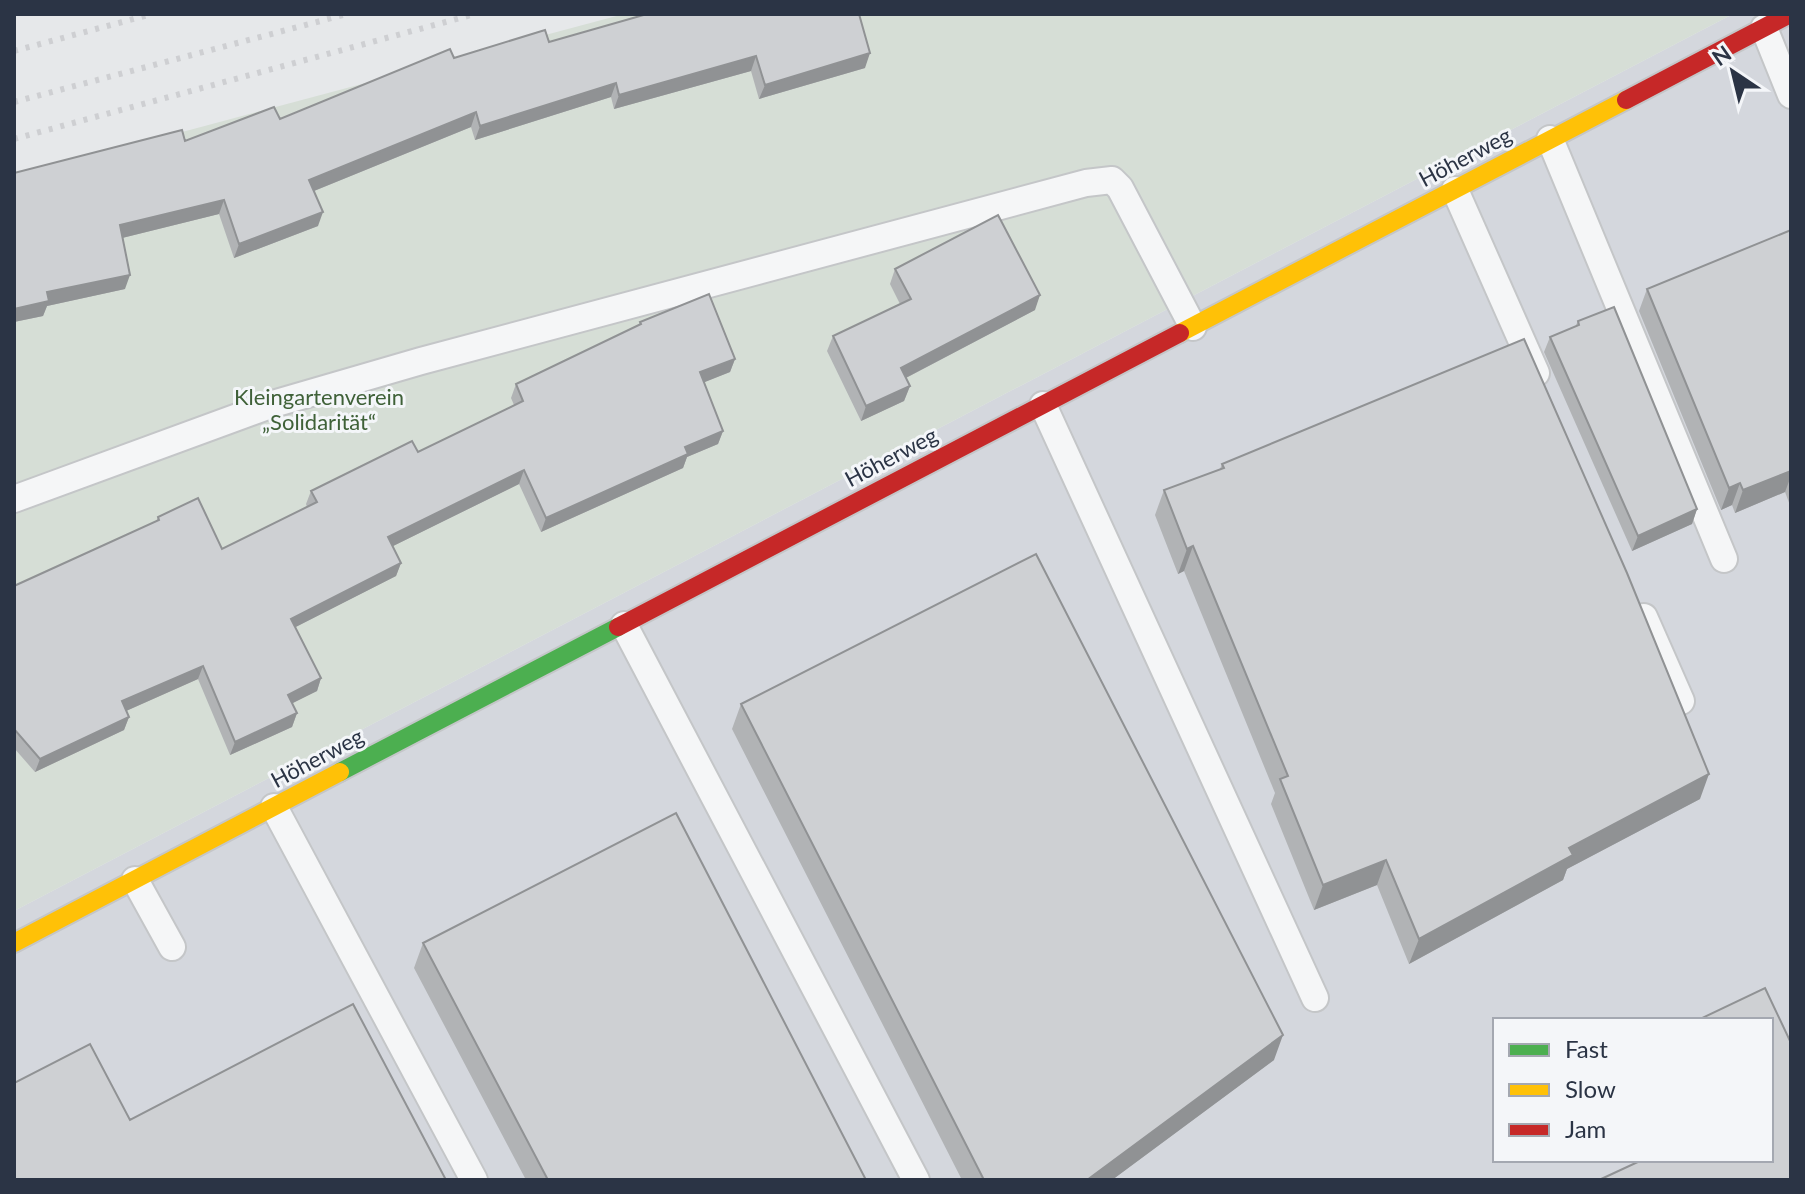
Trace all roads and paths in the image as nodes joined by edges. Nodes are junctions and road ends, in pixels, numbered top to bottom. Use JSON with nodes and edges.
{"nodes":[{"id":1,"x":1790,"y":14,"type":"edge"},
{"id":2,"x":1764,"y":28,"type":"junction"},
{"id":3,"x":1791,"y":95,"type":"edge"},
{"id":4,"x":1550,"y":139,"type":"junction"},
{"id":5,"x":1455,"y":190,"type":"junction"},
{"id":6,"x":1193,"y":327,"type":"junction"},
{"id":7,"x":1545,"y":394,"type":"edge"},
{"id":8,"x":1043,"y":405,"type":"junction"},
{"id":9,"x":14,"y":499,"type":"edge"},
{"id":10,"x":1724,"y":559,"type":"dead end"},
{"id":11,"x":1636,"y":599,"type":"edge"},
{"id":12,"x":624,"y":625,"type":"junction"},
{"id":13,"x":1681,"y":701,"type":"edge"},
{"id":14,"x":274,"y":807,"type":"junction"},
{"id":15,"x":135,"y":880,"type":"junction"},
{"id":16,"x":14,"y":943,"type":"edge"},
{"id":17,"x":172,"y":947,"type":"dead end"},
{"id":18,"x":1315,"y":998,"type":"dead end"},
{"id":19,"x":474,"y":1180,"type":"edge"},
{"id":20,"x":916,"y":1180,"type":"edge"}],
"edges":[{"from":1,"to":2,"type":"street","name":"Höherweg"},
{"from":2,"to":3,"type":"lane"},
{"from":2,"to":4,"type":"street","name":"Höherweg"},
{"from":4,"to":5,"type":"street","name":"Höherweg"},
{"from":4,"to":10,"type":"lane"},
{"from":5,"to":6,"type":"street","name":"Höherweg"},
{"from":5,"to":7,"type":"lane"},
{"from":6,"to":8,"type":"street","name":"Höherweg"},
{"from":6,"to":9,"type":"lane"},
{"from":8,"to":12,"type":"street","name":"Höherweg"},
{"from":8,"to":18,"type":"lane"},
{"from":11,"to":13,"type":"lane"},
{"from":12,"to":14,"type":"street","name":"Höherweg"},
{"from":12,"to":20,"type":"lane"},
{"from":14,"to":15,"type":"street","name":"Höherweg"},
{"from":14,"to":19,"type":"lane"},
{"from":15,"to":16,"type":"street","name":"Höherweg"},
{"from":15,"to":17,"type":"lane"}]}
